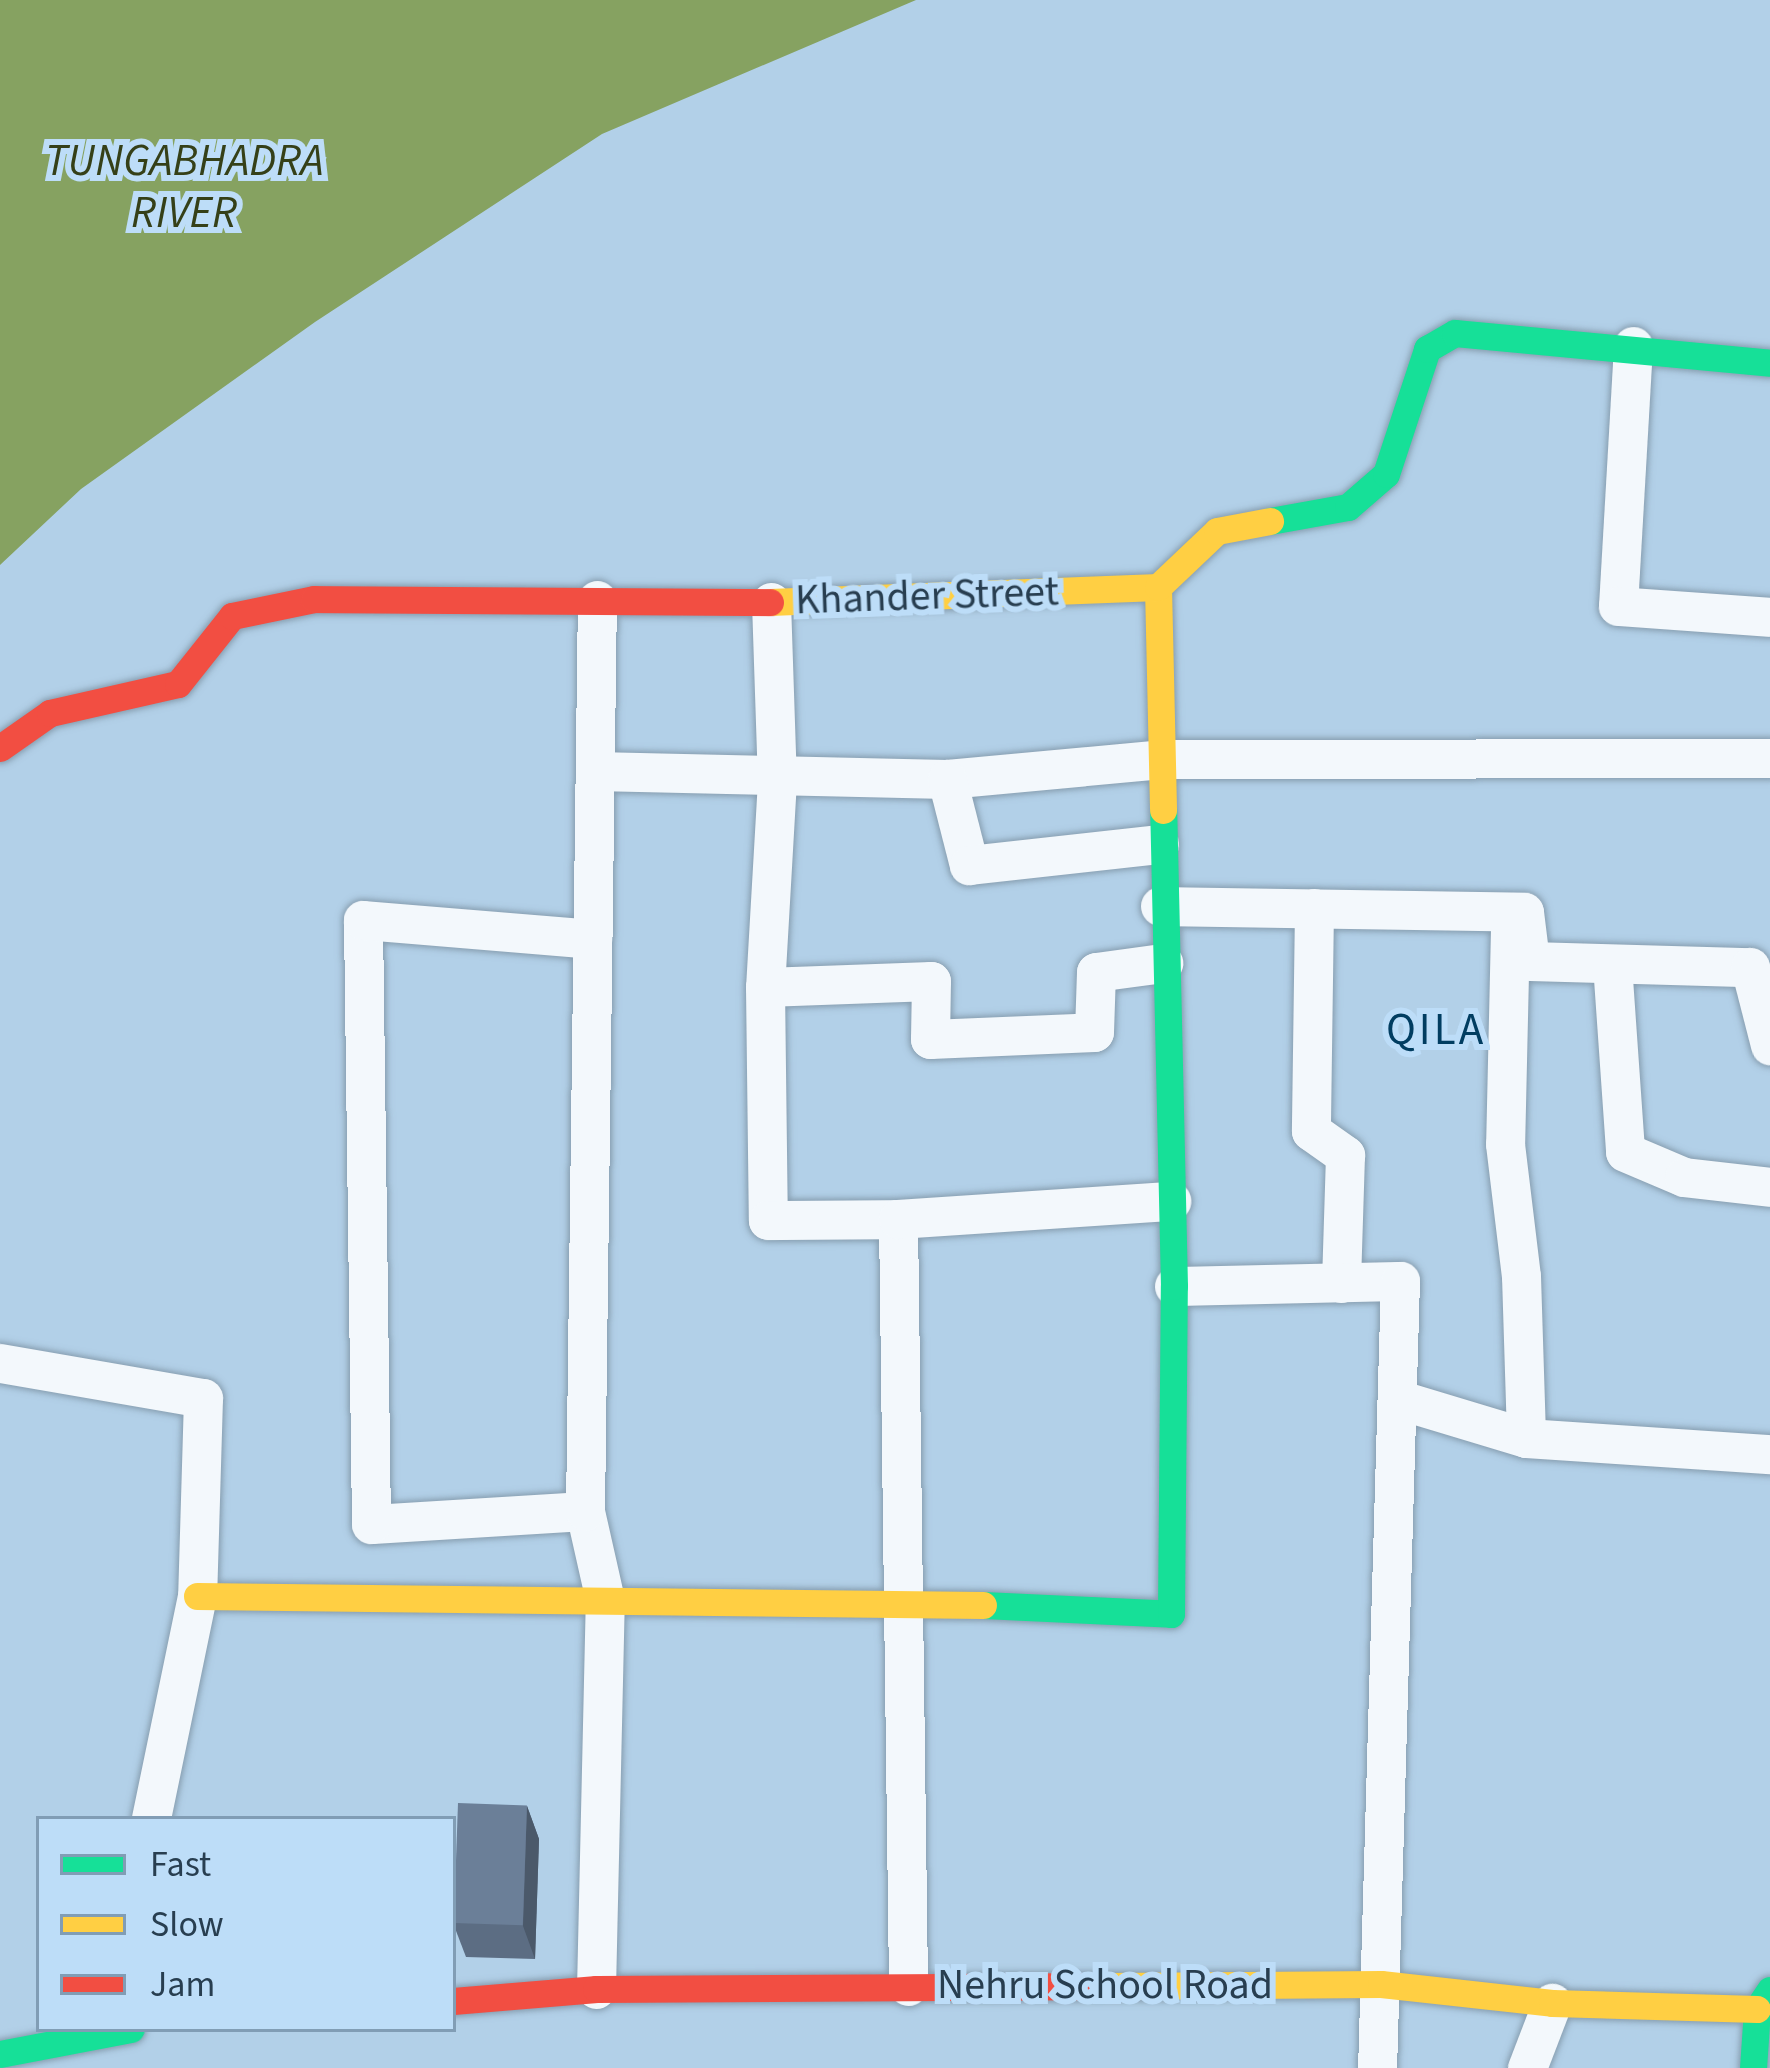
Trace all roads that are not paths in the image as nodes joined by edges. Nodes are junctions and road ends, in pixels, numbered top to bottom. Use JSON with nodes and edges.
{"nodes":[{"id":1,"x":1633,"y":346,"type":"junction"},
{"id":2,"x":1770,"y":363,"type":"edge"},
{"id":3,"x":1158,"y":587,"type":"junction"},
{"id":4,"x":597,"y":600,"type":"junction"},
{"id":5,"x":771,"y":602,"type":"junction"},
{"id":6,"x":1770,"y":616,"type":"edge"},
{"id":7,"x":0,"y":748,"type":"edge"},
{"id":8,"x":1770,"y":758,"type":"edge"},
{"id":9,"x":1164,"y":759,"type":"junction"},
{"id":10,"x":595,"y":771,"type":"junction"},
{"id":11,"x":947,"y":779,"type":"junction"},
{"id":12,"x":777,"y":780,"type":"junction"},
{"id":13,"x":1159,"y":844,"type":"junction"},
{"id":14,"x":1160,"y":906,"type":"junction"},
{"id":15,"x":1314,"y":908,"type":"junction"},
{"id":16,"x":1510,"y":912,"type":"junction"},
{"id":17,"x":592,"y":939,"type":"junction"},
{"id":18,"x":1162,"y":963,"type":"junction"},
{"id":19,"x":1612,"y":964,"type":"junction"},
{"id":20,"x":765,"y":987,"type":"junction"},
{"id":21,"x":1770,"y":1045,"type":"edge"},
{"id":22,"x":1770,"y":1187,"type":"edge"},
{"id":23,"x":1171,"y":1202,"type":"junction"},
{"id":24,"x":898,"y":1220,"type":"junction"},
{"id":25,"x":1341,"y":1282,"type":"junction"},
{"id":26,"x":1174,"y":1286,"type":"junction"},
{"id":27,"x":0,"y":1363,"type":"edge"},
{"id":28,"x":1396,"y":1399,"type":"junction"},
{"id":29,"x":1526,"y":1438,"type":"junction"},
{"id":30,"x":1770,"y":1454,"type":"edge"},
{"id":31,"x":585,"y":1511,"type":"junction"},
{"id":32,"x":197,"y":1597,"type":"junction"},
{"id":33,"x":604,"y":1600,"type":"junction"},
{"id":34,"x":905,"y":1600,"type":"junction"},
{"id":35,"x":152,"y":1816,"type":"edge"},
{"id":36,"x":1381,"y":1984,"type":"junction"},
{"id":37,"x":908,"y":1986,"type":"junction"},
{"id":38,"x":596,"y":1989,"type":"junction"},
{"id":39,"x":1764,"y":1999,"type":"edge"},
{"id":40,"x":456,"y":2001,"type":"edge"},
{"id":41,"x":1552,"y":2003,"type":"junction"},
{"id":42,"x":119,"y":2032,"type":"edge"},
{"id":43,"x":14,"y":2058,"type":"edge"},
{"id":44,"x":1377,"y":2068,"type":"edge"},
{"id":45,"x":1527,"y":2068,"type":"edge"},
{"id":46,"x":1753,"y":2068,"type":"edge"}],
"edges":[{"from":1,"to":2,"type":"street"},
{"from":1,"to":3,"type":"street"},
{"from":1,"to":6,"type":"street"},
{"from":3,"to":5,"type":"street","name":"Khander Street"},
{"from":3,"to":9,"type":"street"},
{"from":4,"to":5,"type":"street","name":"Khander Street"},
{"from":4,"to":7,"type":"street","name":"Khander Street"},
{"from":4,"to":10,"type":"street"},
{"from":5,"to":12,"type":"street"},
{"from":8,"to":9,"type":"street"},
{"from":9,"to":11,"type":"street"},
{"from":9,"to":13,"type":"street"},
{"from":10,"to":12,"type":"street"},
{"from":10,"to":17,"type":"street"},
{"from":11,"to":12,"type":"street"},
{"from":11,"to":13,"type":"street"},
{"from":12,"to":20,"type":"street"},
{"from":13,"to":14,"type":"street"},
{"from":14,"to":15,"type":"street"},
{"from":14,"to":18,"type":"street"},
{"from":15,"to":16,"type":"street"},
{"from":15,"to":25,"type":"street"},
{"from":16,"to":19,"type":"street"},
{"from":16,"to":29,"type":"street"},
{"from":17,"to":31,"type":"street"},
{"from":17,"to":31,"type":"street"},
{"from":18,"to":20,"type":"street"},
{"from":18,"to":23,"type":"street"},
{"from":19,"to":21,"type":"street"},
{"from":19,"to":22,"type":"street"},
{"from":20,"to":24,"type":"street"},
{"from":23,"to":24,"type":"street"},
{"from":23,"to":26,"type":"street"},
{"from":24,"to":34,"type":"street"},
{"from":25,"to":26,"type":"street"},
{"from":25,"to":28,"type":"street"},
{"from":26,"to":34,"type":"street"},
{"from":27,"to":32,"type":"street"},
{"from":28,"to":29,"type":"street"},
{"from":28,"to":36,"type":"street"},
{"from":29,"to":30,"type":"street"},
{"from":31,"to":33,"type":"street"},
{"from":32,"to":33,"type":"street"},
{"from":32,"to":35,"type":"street"},
{"from":33,"to":34,"type":"street"},
{"from":33,"to":38,"type":"street"},
{"from":34,"to":37,"type":"street"},
{"from":36,"to":37,"type":"street","name":"Nehru School Road"},
{"from":36,"to":41,"type":"street","name":"Nehru School Road"},
{"from":36,"to":44,"type":"street"},
{"from":37,"to":38,"type":"street","name":"Nehru School Road"},
{"from":38,"to":40,"type":"street","name":"Nehru School Road"},
{"from":39,"to":41,"type":"street","name":"Nehru School Road"},
{"from":39,"to":46,"type":"street"},
{"from":41,"to":45,"type":"street"},
{"from":42,"to":43,"type":"street"}]}
